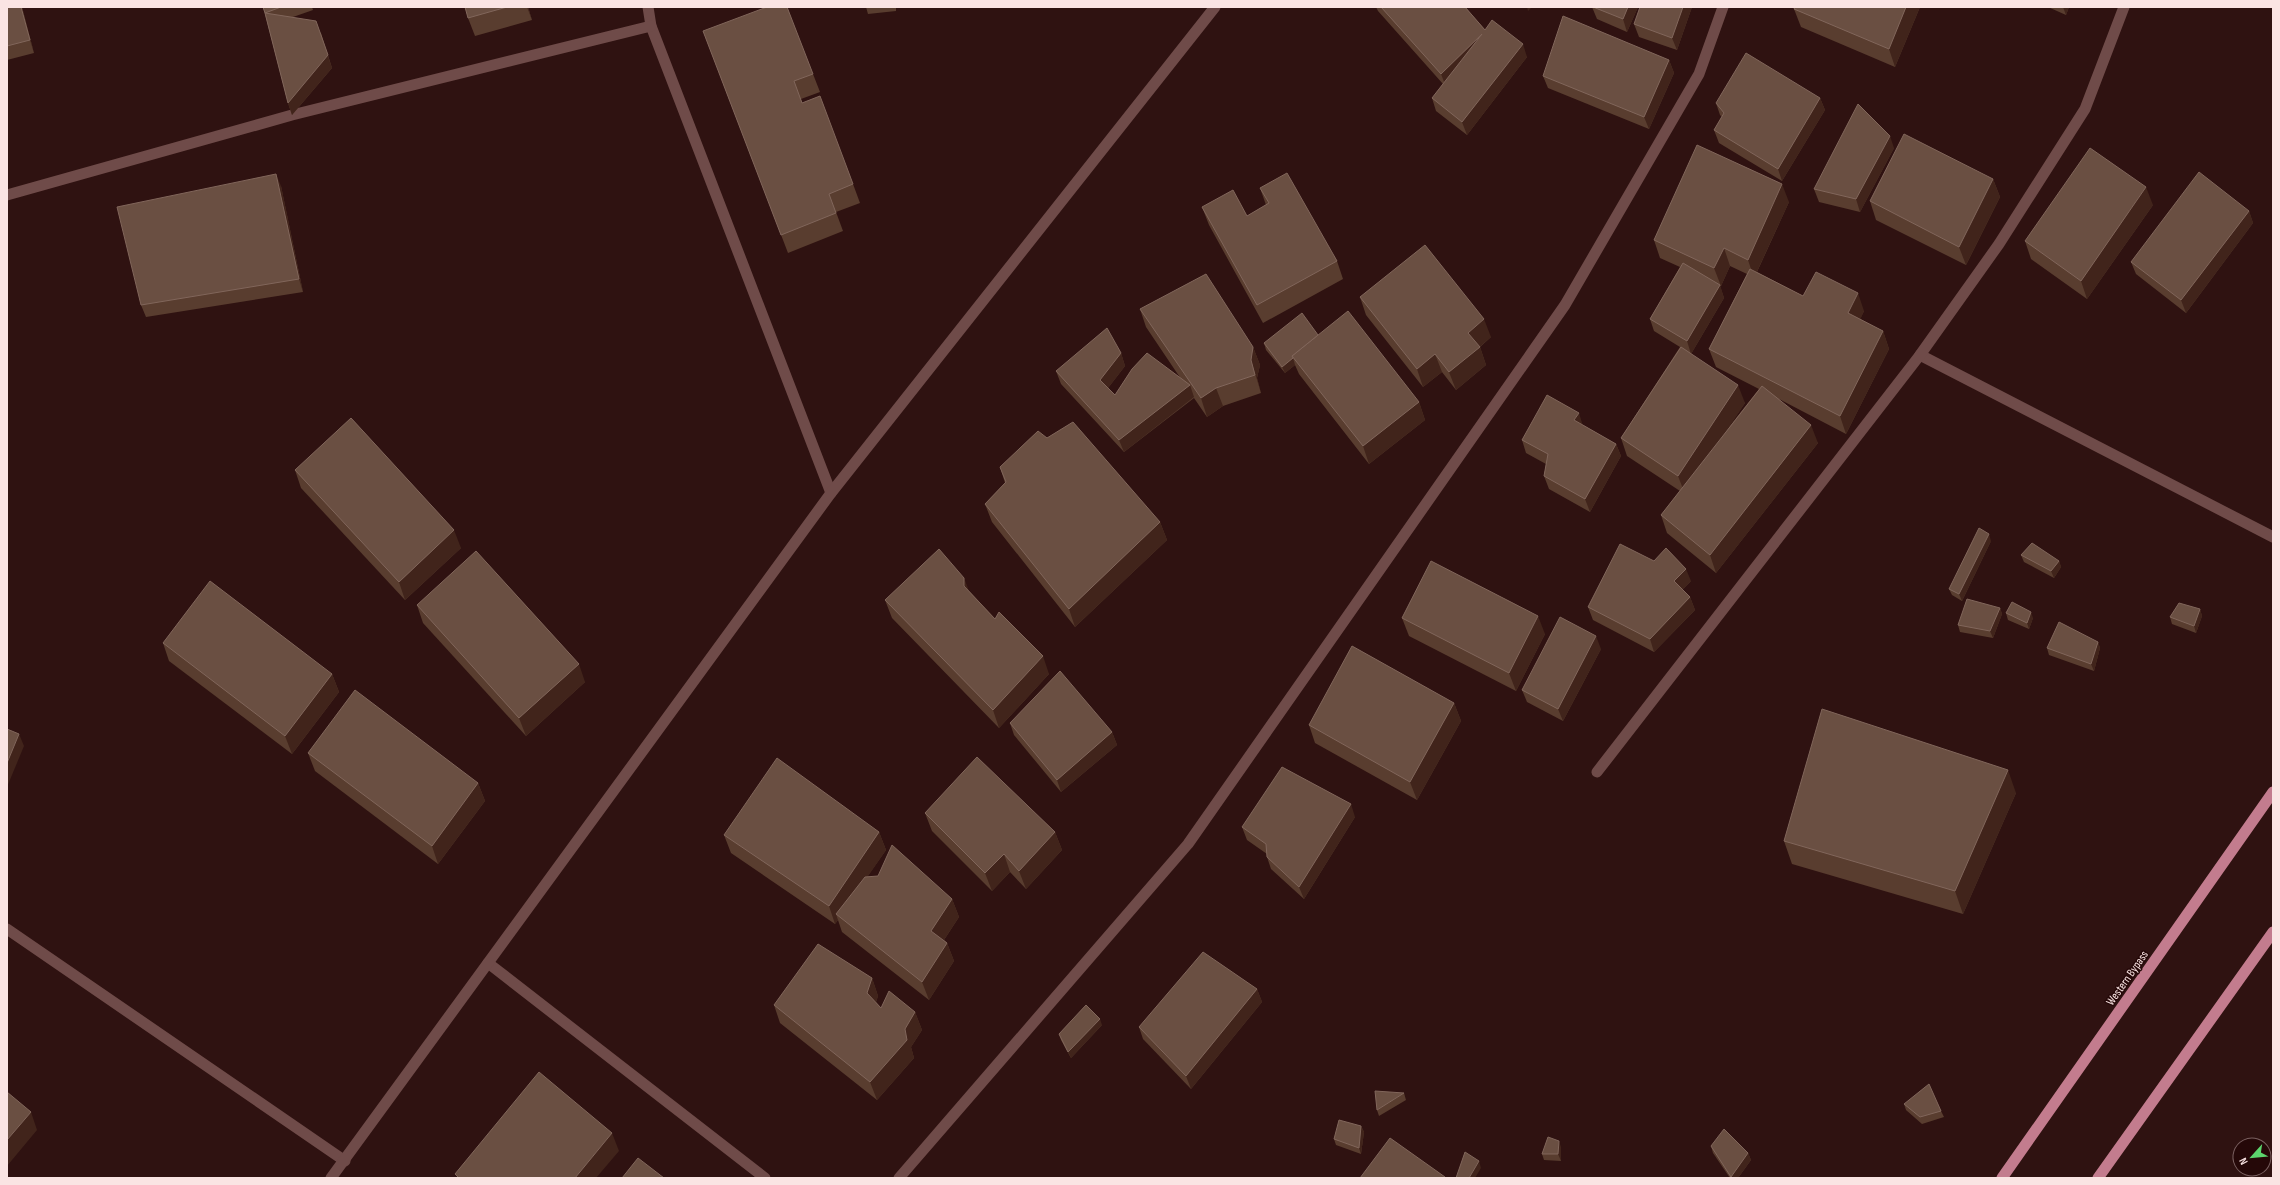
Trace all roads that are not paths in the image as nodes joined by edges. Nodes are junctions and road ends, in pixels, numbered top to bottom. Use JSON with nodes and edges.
{"nodes":[{"id":1,"x":648,"y":7,"type":"edge"},
{"id":2,"x":1215,"y":7,"type":"edge"},
{"id":3,"x":1723,"y":7,"type":"edge"},
{"id":4,"x":2124,"y":7,"type":"edge"},
{"id":5,"x":651,"y":26,"type":"junction"},
{"id":6,"x":7,"y":195,"type":"edge"},
{"id":7,"x":1920,"y":355,"type":"junction"},
{"id":8,"x":831,"y":493,"type":"junction"},
{"id":9,"x":2273,"y":537,"type":"edge"},
{"id":10,"x":1597,"y":772,"type":"dead end"},
{"id":11,"x":2273,"y":792,"type":"edge"},
{"id":12,"x":7,"y":929,"type":"edge"},
{"id":13,"x":2273,"y":932,"type":"edge"},
{"id":14,"x":488,"y":964,"type":"junction"},
{"id":15,"x":345,"y":1161,"type":"junction"},
{"id":16,"x":331,"y":1178,"type":"edge"},
{"id":17,"x":765,"y":1178,"type":"edge"},
{"id":18,"x":899,"y":1178,"type":"edge"},
{"id":19,"x":2002,"y":1178,"type":"edge"},
{"id":20,"x":2098,"y":1178,"type":"edge"}],
"edges":[{"from":1,"to":5,"type":"street"},
{"from":2,"to":8,"type":"street"},
{"from":3,"to":18,"type":"street"},
{"from":4,"to":7,"type":"street"},
{"from":5,"to":6,"type":"street"},
{"from":5,"to":8,"type":"street"},
{"from":7,"to":9,"type":"street"},
{"from":7,"to":10,"type":"street"},
{"from":8,"to":14,"type":"street"},
{"from":11,"to":19,"type":"main road","name":"Western Bypass"},
{"from":12,"to":15,"type":"street"},
{"from":13,"to":20,"type":"main road"},
{"from":14,"to":15,"type":"street"},
{"from":14,"to":17,"type":"street"},
{"from":15,"to":16,"type":"street"}]}
